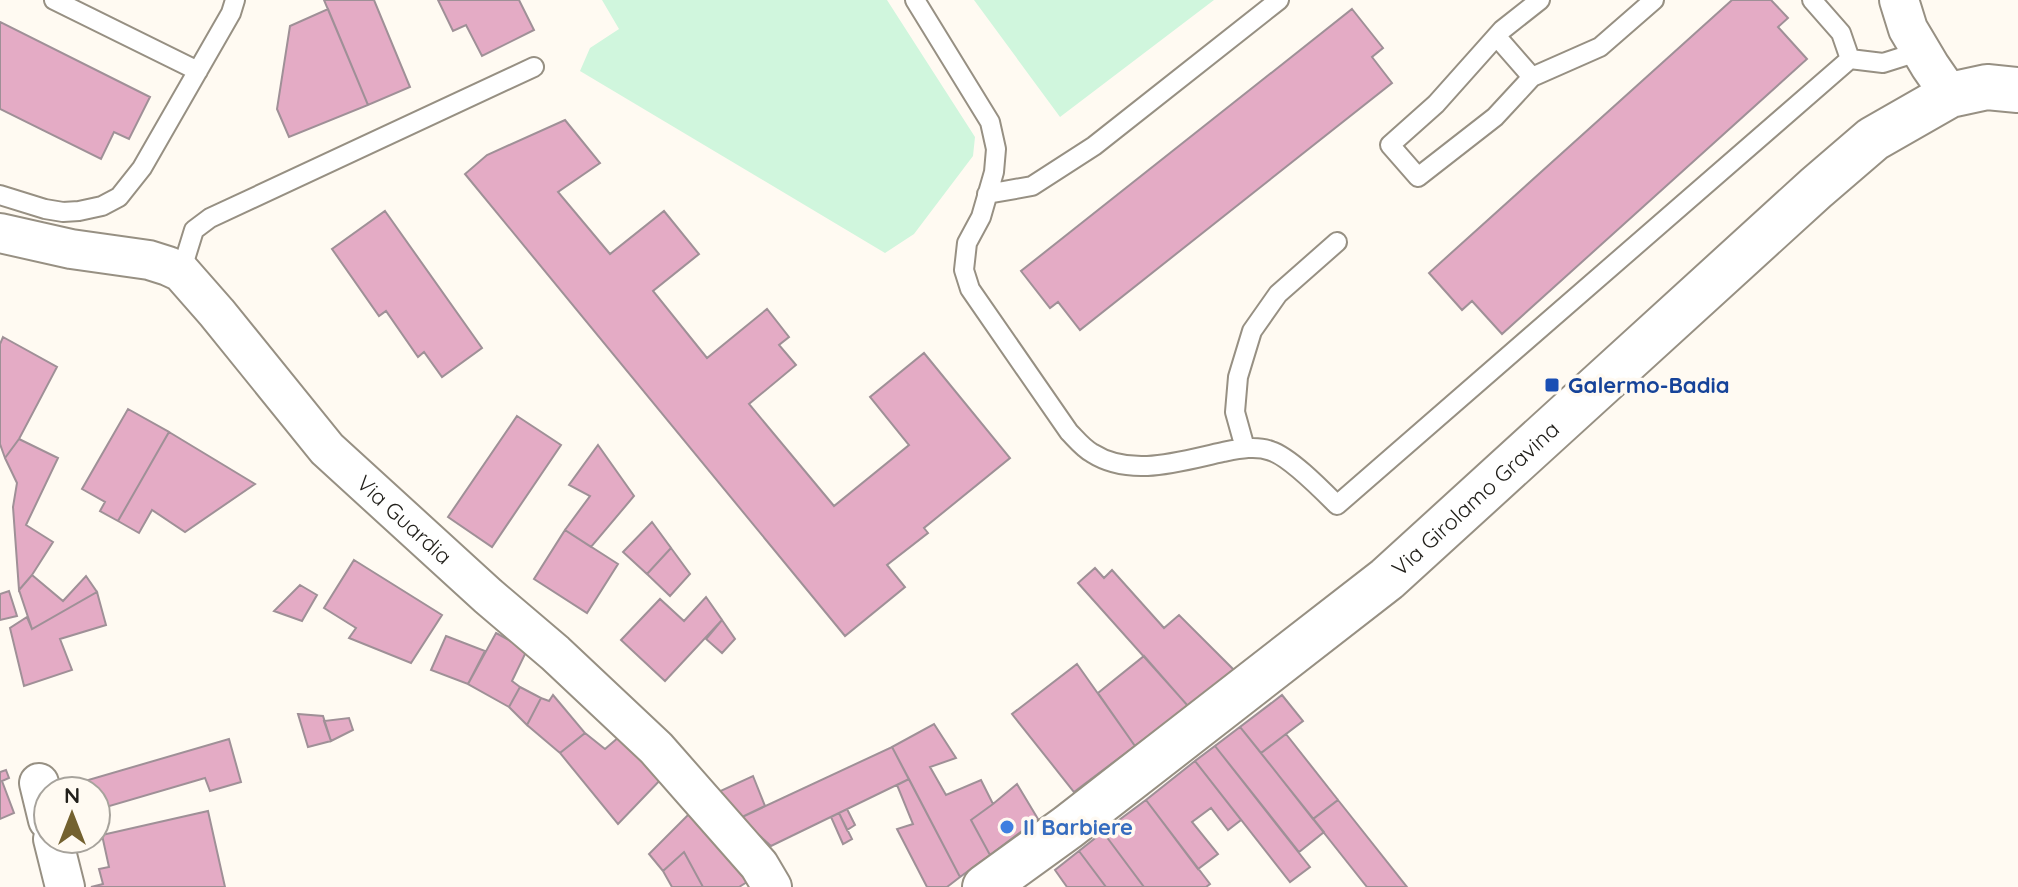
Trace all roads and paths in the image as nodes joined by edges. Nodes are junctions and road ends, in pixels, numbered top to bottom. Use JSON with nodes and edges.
{"nodes":[{"id":1,"x":54,"y":0,"type":"edge"},
{"id":2,"x":235,"y":0,"type":"edge"},
{"id":3,"x":915,"y":0,"type":"edge"},
{"id":4,"x":1279,"y":0,"type":"edge"},
{"id":5,"x":1540,"y":0,"type":"edge"},
{"id":6,"x":1654,"y":0,"type":"edge"},
{"id":7,"x":1812,"y":0,"type":"edge"},
{"id":8,"x":1899,"y":0,"type":"edge"},
{"id":9,"x":1497,"y":37,"type":"junction"},
{"id":10,"x":1921,"y":51,"type":"junction"},
{"id":11,"x":1850,"y":59,"type":"junction"},
{"id":12,"x":534,"y":67,"type":"dead end"},
{"id":13,"x":198,"y":71,"type":"junction"},
{"id":14,"x":1532,"y":77,"type":"junction"},
{"id":15,"x":2018,"y":90,"type":"edge"},
{"id":16,"x":1950,"y":95,"type":"junction"},
{"id":17,"x":987,"y":194,"type":"junction"},
{"id":18,"x":0,"y":195,"type":"edge"},
{"id":19,"x":0,"y":233,"type":"edge"},
{"id":20,"x":1337,"y":242,"type":"dead end"},
{"id":21,"x":181,"y":272,"type":"junction"},
{"id":22,"x":1245,"y":448,"type":"junction"},
{"id":23,"x":57,"y":855,"type":"edge"},
{"id":24,"x":65,"y":887,"type":"edge"},
{"id":25,"x":772,"y":887,"type":"edge"},
{"id":26,"x":985,"y":887,"type":"edge"}],
"edges":[{"from":1,"to":13,"type":"lane"},
{"from":2,"to":13,"type":"lane"},
{"from":3,"to":17,"type":"lane"},
{"from":4,"to":17,"type":"lane"},
{"from":5,"to":9,"type":"lane"},
{"from":6,"to":14,"type":"lane"},
{"from":7,"to":11,"type":"lane"},
{"from":8,"to":10,"type":"street"},
{"from":9,"to":14,"type":"lane"},
{"from":9,"to":14,"type":"lane"},
{"from":10,"to":11,"type":"lane"},
{"from":10,"to":16,"type":"street"},
{"from":11,"to":22,"type":"lane"},
{"from":12,"to":21,"type":"lane"},
{"from":13,"to":18,"type":"lane"},
{"from":15,"to":16,"type":"main road","name":"Via Girolamo Gravina"},
{"from":16,"to":26,"type":"main road","name":"Via Girolamo Gravina"},
{"from":17,"to":22,"type":"lane"},
{"from":19,"to":21,"type":"street","name":"Via Guardia"},
{"from":20,"to":22,"type":"lane"},
{"from":21,"to":25,"type":"street","name":"Via Guardia"},
{"from":23,"to":24,"type":"street"}]}
